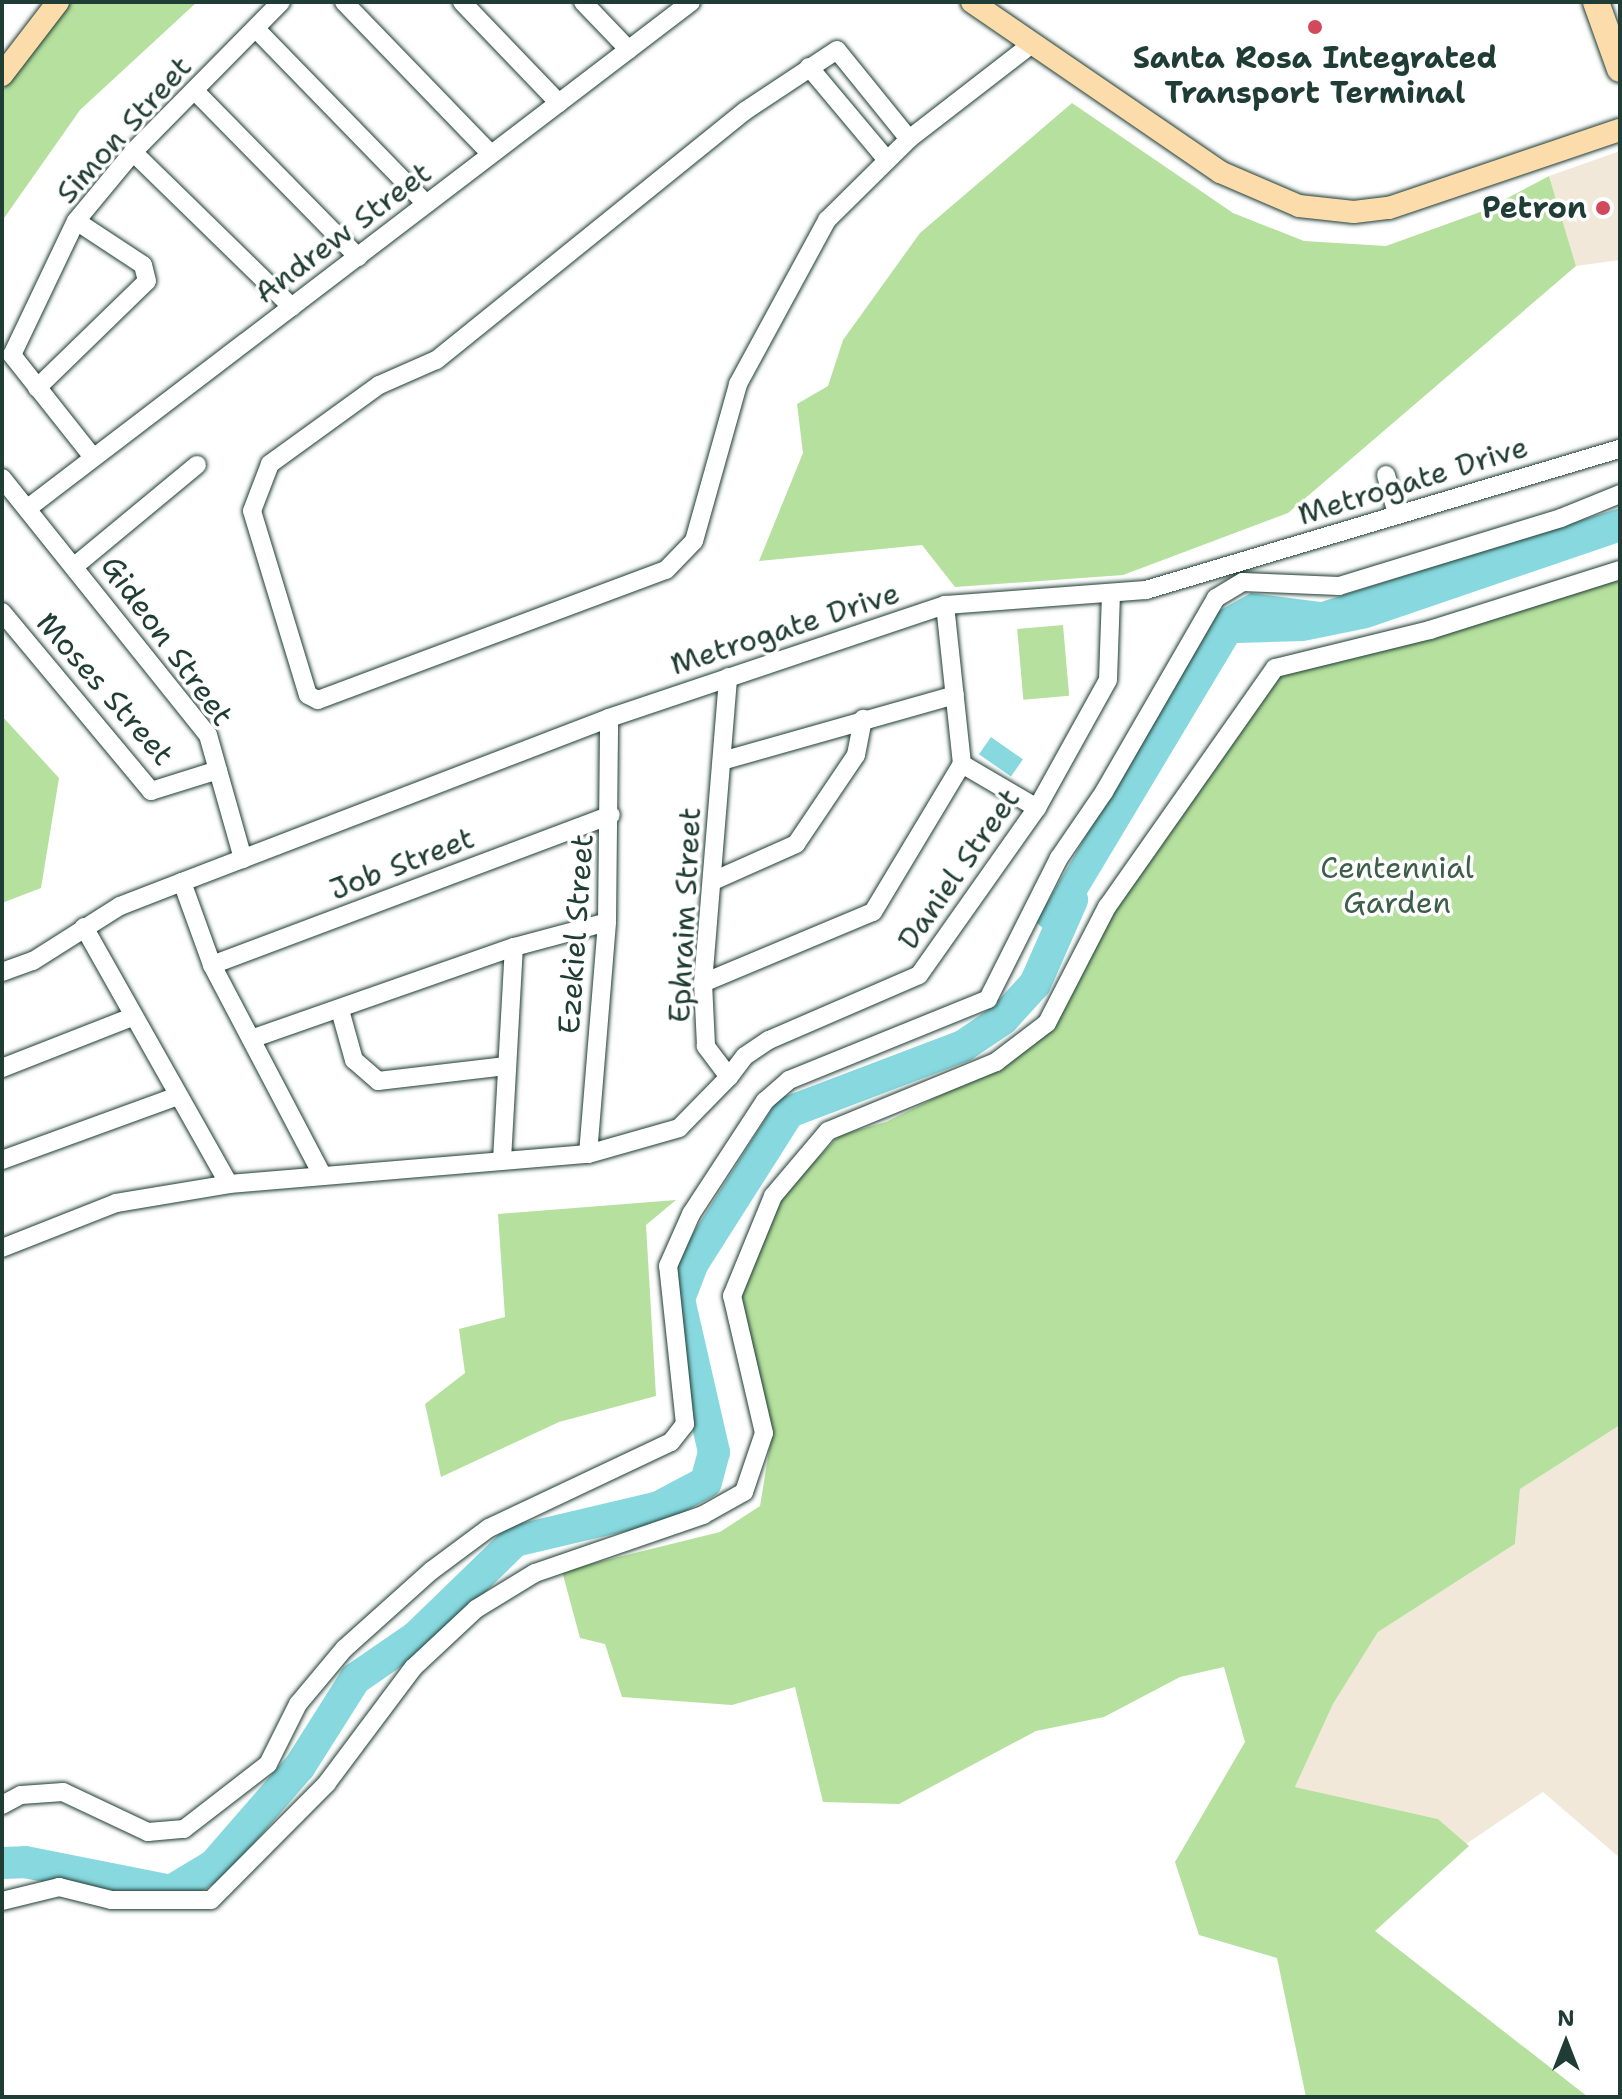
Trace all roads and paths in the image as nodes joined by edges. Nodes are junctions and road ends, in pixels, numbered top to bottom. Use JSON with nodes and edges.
{"nodes":[{"id":1,"x":43,"y":2,"type":"edge"},
{"id":2,"x":58,"y":2,"type":"edge"},
{"id":3,"x":281,"y":2,"type":"edge"},
{"id":4,"x":344,"y":2,"type":"edge"},
{"id":5,"x":462,"y":2,"type":"edge"},
{"id":6,"x":583,"y":2,"type":"edge"},
{"id":7,"x":691,"y":2,"type":"edge"},
{"id":8,"x":972,"y":2,"type":"edge"},
{"id":9,"x":1596,"y":2,"type":"edge"},
{"id":10,"x":258,"y":31,"type":"junction"},
{"id":11,"x":1032,"y":44,"type":"junction"},
{"id":12,"x":629,"y":50,"type":"junction"},
{"id":13,"x":2,"y":56,"type":"edge"},
{"id":14,"x":809,"y":67,"type":"junction"},
{"id":15,"x":1620,"y":69,"type":"edge"},
{"id":16,"x":2,"y":75,"type":"edge"},
{"id":17,"x":195,"y":91,"type":"junction"},
{"id":18,"x":559,"y":103,"type":"junction"},
{"id":19,"x":1620,"y":130,"type":"edge"},
{"id":20,"x":909,"y":139,"type":"junction"},
{"id":21,"x":133,"y":152,"type":"junction"},
{"id":22,"x":491,"y":154,"type":"junction"},
{"id":23,"x":887,"y":160,"type":"junction"},
{"id":24,"x":426,"y":204,"type":"junction"},
{"id":25,"x":76,"y":221,"type":"junction"},
{"id":26,"x":358,"y":257,"type":"junction"},
{"id":27,"x":292,"y":307,"type":"junction"},
{"id":28,"x":37,"y":388,"type":"junction"},
{"id":29,"x":1620,"y":449,"type":"edge"},
{"id":30,"x":92,"y":456,"type":"junction"},
{"id":31,"x":197,"y":465,"type":"dead end"},
{"id":32,"x":1386,"y":475,"type":"dead end"},
{"id":33,"x":2,"y":478,"type":"edge"},
{"id":34,"x":1620,"y":494,"type":"edge"},
{"id":35,"x":28,"y":508,"type":"junction"},
{"id":36,"x":1397,"y":514,"type":"junction"},
{"id":37,"x":76,"y":565,"type":"junction"},
{"id":38,"x":1620,"y":570,"type":"edge"},
{"id":39,"x":1111,"y":593,"type":"junction"},
{"id":40,"x":945,"y":605,"type":"junction"},
{"id":41,"x":2,"y":612,"type":"edge"},
{"id":42,"x":728,"y":677,"type":"junction"},
{"id":43,"x":955,"y":695,"type":"junction"},
{"id":44,"x":609,"y":718,"type":"junction"},
{"id":45,"x":863,"y":719,"type":"junction"},
{"id":46,"x":722,"y":761,"type":"junction"},
{"id":47,"x":962,"y":764,"type":"junction"},
{"id":48,"x":218,"y":770,"type":"junction"},
{"id":49,"x":1037,"y":808,"type":"junction"},
{"id":50,"x":611,"y":815,"type":"junction"},
{"id":51,"x":243,"y":859,"type":"junction"},
{"id":52,"x":713,"y":881,"type":"junction"},
{"id":53,"x":182,"y":882,"type":"junction"},
{"id":54,"x":607,"y":922,"type":"junction"},
{"id":55,"x":84,"y":927,"type":"junction"},
{"id":56,"x":514,"y":947,"type":"junction"},
{"id":57,"x":212,"y":965,"type":"junction"},
{"id":58,"x":2,"y":972,"type":"edge"},
{"id":59,"x":703,"y":983,"type":"junction"},
{"id":60,"x":340,"y":1010,"type":"junction"},
{"id":61,"x":132,"y":1017,"type":"junction"},
{"id":62,"x":251,"y":1039,"type":"junction"},
{"id":63,"x":506,"y":1066,"type":"junction"},
{"id":64,"x":2,"y":1068,"type":"edge"},
{"id":65,"x":729,"y":1077,"type":"junction"},
{"id":66,"x":178,"y":1096,"type":"junction"},
{"id":67,"x":588,"y":1154,"type":"junction"},
{"id":68,"x":2,"y":1160,"type":"edge"},
{"id":69,"x":502,"y":1160,"type":"junction"},
{"id":70,"x":323,"y":1176,"type":"junction"},
{"id":71,"x":229,"y":1184,"type":"junction"},
{"id":72,"x":2,"y":1248,"type":"edge"},
{"id":73,"x":2,"y":1805,"type":"edge"},
{"id":74,"x":2,"y":1901,"type":"edge"}],
"edges":[{"from":1,"to":13,"type":"main road"},
{"from":2,"to":16,"type":"main road"},
{"from":3,"to":10,"type":"street","name":"Simon Street"},
{"from":4,"to":22,"type":"street"},
{"from":5,"to":18,"type":"street"},
{"from":6,"to":12,"type":"street"},
{"from":7,"to":12,"type":"street","name":"Andrew Street"},
{"from":8,"to":11,"type":"main road"},
{"from":9,"to":15,"type":"highway"},
{"from":10,"to":17,"type":"street","name":"Simon Street"},
{"from":10,"to":24,"type":"street"},
{"from":11,"to":19,"type":"main road"},
{"from":11,"to":20,"type":"street"},
{"from":12,"to":18,"type":"street","name":"Andrew Street"},
{"from":14,"to":20,"type":"street"},
{"from":14,"to":23,"type":"street"},
{"from":14,"to":23,"type":"street"},
{"from":17,"to":21,"type":"street","name":"Simon Street"},
{"from":17,"to":26,"type":"street"},
{"from":18,"to":22,"type":"street","name":"Andrew Street"},
{"from":20,"to":23,"type":"street"},
{"from":21,"to":25,"type":"street","name":"Simon Street"},
{"from":21,"to":27,"type":"street"},
{"from":22,"to":24,"type":"street","name":"Andrew Street"},
{"from":24,"to":26,"type":"street","name":"Andrew Street"},
{"from":25,"to":28,"type":"street","name":"Simon Street"},
{"from":25,"to":28,"type":"street"},
{"from":26,"to":27,"type":"street","name":"Andrew Street"},
{"from":27,"to":30,"type":"street","name":"Andrew Street"},
{"from":28,"to":30,"type":"street"},
{"from":29,"to":36,"type":"street","name":"Metrogate Drive"},
{"from":30,"to":35,"type":"street","name":"Andrew Street"},
{"from":31,"to":37,"type":"street"},
{"from":32,"to":36,"type":"street"},
{"from":33,"to":35,"type":"street","name":"Gideon Street"},
{"from":34,"to":73,"type":"street"},
{"from":35,"to":37,"type":"street","name":"Gideon Street"},
{"from":36,"to":39,"type":"street","name":"Metrogate Drive"},
{"from":37,"to":48,"type":"street","name":"Gideon Street"},
{"from":38,"to":74,"type":"street"},
{"from":39,"to":40,"type":"street","name":"Metrogate Drive"},
{"from":39,"to":49,"type":"street","name":"Daniel Street"},
{"from":40,"to":42,"type":"street","name":"Metrogate Drive"},
{"from":40,"to":43,"type":"street"},
{"from":41,"to":48,"type":"street","name":"Moses Street"},
{"from":42,"to":44,"type":"street","name":"Metrogate Drive"},
{"from":42,"to":46,"type":"street","name":"Ephraim Street"},
{"from":43,"to":45,"type":"street"},
{"from":43,"to":47,"type":"street"},
{"from":44,"to":50,"type":"street","name":"Ezekiel Street"},
{"from":44,"to":51,"type":"street","name":"Metrogate Drive"},
{"from":45,"to":46,"type":"street"},
{"from":45,"to":52,"type":"street"},
{"from":46,"to":52,"type":"street","name":"Ephraim Street"},
{"from":47,"to":49,"type":"street"},
{"from":47,"to":59,"type":"street"},
{"from":48,"to":51,"type":"street","name":"Gideon Street"},
{"from":49,"to":65,"type":"street","name":"Daniel Street"},
{"from":50,"to":54,"type":"street","name":"Ezekiel Street"},
{"from":50,"to":57,"type":"street","name":"Job Street"},
{"from":51,"to":53,"type":"street","name":"Metrogate Drive"},
{"from":52,"to":59,"type":"street","name":"Ephraim Street"},
{"from":53,"to":55,"type":"street","name":"Metrogate Drive"},
{"from":53,"to":57,"type":"street"},
{"from":54,"to":56,"type":"street"},
{"from":54,"to":67,"type":"street","name":"Ezekiel Street"},
{"from":55,"to":58,"type":"street","name":"Metrogate Drive"},
{"from":55,"to":61,"type":"street"},
{"from":56,"to":60,"type":"street"},
{"from":56,"to":63,"type":"street"},
{"from":57,"to":62,"type":"street"},
{"from":59,"to":65,"type":"street","name":"Ephraim Street"},
{"from":60,"to":62,"type":"street"},
{"from":60,"to":63,"type":"street"},
{"from":61,"to":64,"type":"street"},
{"from":61,"to":66,"type":"street"},
{"from":62,"to":70,"type":"street"},
{"from":63,"to":69,"type":"street"},
{"from":65,"to":67,"type":"street"},
{"from":66,"to":68,"type":"street"},
{"from":66,"to":71,"type":"street"},
{"from":67,"to":69,"type":"street"},
{"from":69,"to":70,"type":"street"},
{"from":70,"to":71,"type":"street"},
{"from":71,"to":72,"type":"street"}]}
